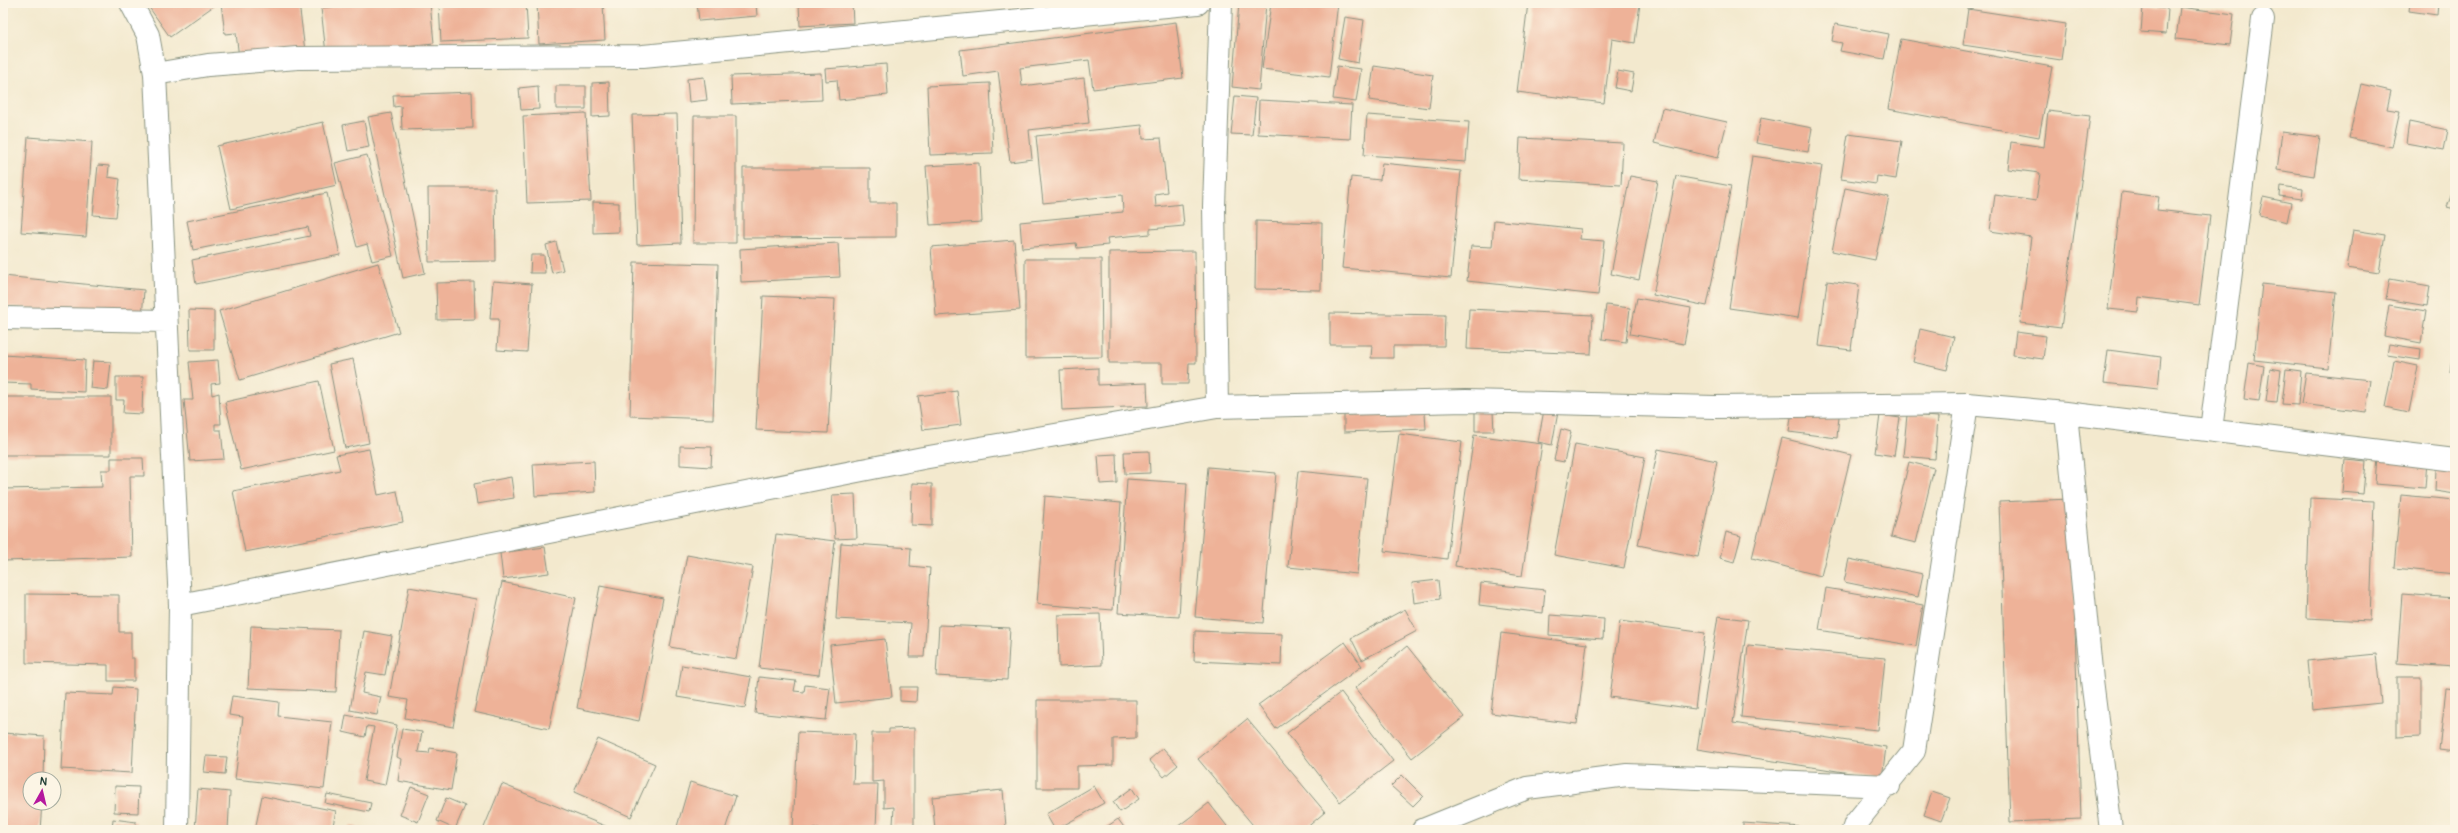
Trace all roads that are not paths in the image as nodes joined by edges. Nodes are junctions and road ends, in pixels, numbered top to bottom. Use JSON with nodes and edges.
{"nodes":[{"id":1,"x":131,"y":3,"type":"edge"},
{"id":2,"x":1198,"y":3,"type":"edge"},
{"id":3,"x":1221,"y":3,"type":"edge"},
{"id":4,"x":2263,"y":19,"type":"dead end"},
{"id":5,"x":155,"y":74,"type":"junction"},
{"id":6,"x":3,"y":318,"type":"edge"},
{"id":7,"x":166,"y":321,"type":"junction"},
{"id":8,"x":1967,"y":404,"type":"junction"},
{"id":9,"x":1217,"y":407,"type":"junction"},
{"id":10,"x":2066,"y":413,"type":"junction"},
{"id":11,"x":2211,"y":430,"type":"junction"},
{"id":12,"x":2455,"y":460,"type":"edge"},
{"id":13,"x":180,"y":605,"type":"junction"},
{"id":14,"x":1889,"y":786,"type":"junction"},
{"id":15,"x":177,"y":830,"type":"edge"},
{"id":16,"x":1423,"y":830,"type":"edge"},
{"id":17,"x":1853,"y":830,"type":"edge"},
{"id":18,"x":2111,"y":830,"type":"edge"}],
"edges":[{"from":1,"to":5,"type":"street"},
{"from":2,"to":5,"type":"street"},
{"from":3,"to":9,"type":"street"},
{"from":4,"to":11,"type":"street"},
{"from":5,"to":7,"type":"street"},
{"from":6,"to":7,"type":"street"},
{"from":7,"to":13,"type":"street"},
{"from":8,"to":9,"type":"street"},
{"from":8,"to":10,"type":"street"},
{"from":8,"to":14,"type":"street"},
{"from":9,"to":13,"type":"street"},
{"from":10,"to":11,"type":"street"},
{"from":10,"to":18,"type":"street"},
{"from":11,"to":12,"type":"street"},
{"from":13,"to":15,"type":"street"},
{"from":14,"to":16,"type":"street"},
{"from":14,"to":17,"type":"street"}]}
